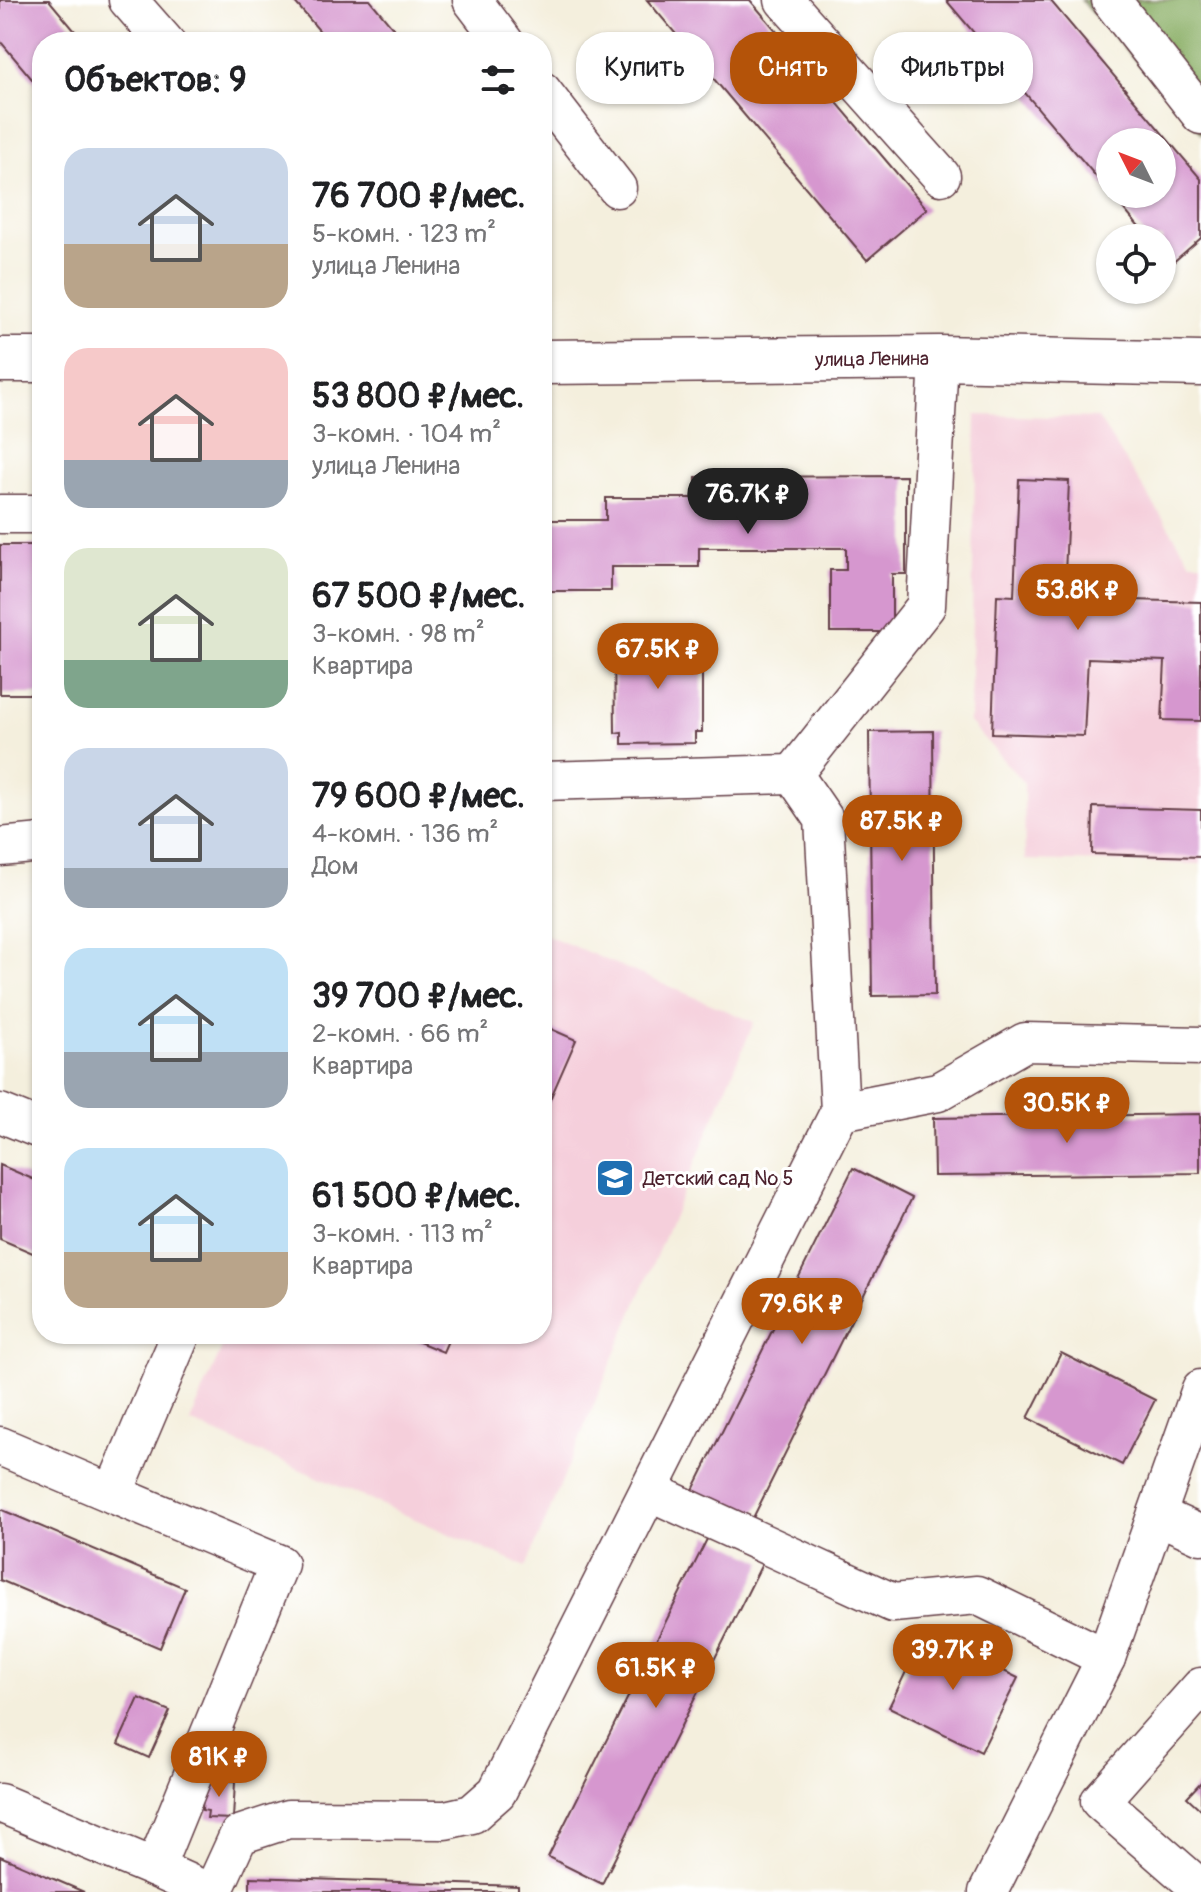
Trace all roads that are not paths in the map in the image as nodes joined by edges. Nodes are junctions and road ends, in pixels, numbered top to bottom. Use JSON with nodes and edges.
{"nodes":[{"id":1,"x":128,"y":0,"type":"edge"},
{"id":2,"x":472,"y":0,"type":"edge"},
{"id":3,"x":784,"y":0,"type":"edge"},
{"id":4,"x":1111,"y":0,"type":"edge"},
{"id":5,"x":156,"y":32,"type":"edge"},
{"id":6,"x":496,"y":32,"type":"edge"},
{"id":7,"x":552,"y":104,"type":"edge"},
{"id":8,"x":1201,"y":115,"type":"edge"},
{"id":9,"x":941,"y":176,"type":"dead end"},
{"id":10,"x":617,"y":188,"type":"dead end"},
{"id":11,"x":939,"y":358,"type":"junction"},
{"id":12,"x":0,"y":360,"type":"edge"},
{"id":13,"x":32,"y":360,"type":"edge"},
{"id":14,"x":552,"y":362,"type":"edge"},
{"id":15,"x":1201,"y":364,"type":"edge"},
{"id":16,"x":0,"y":514,"type":"edge"},
{"id":17,"x":32,"y":514,"type":"edge"},
{"id":18,"x":793,"y":774,"type":"junction"},
{"id":19,"x":552,"y":781,"type":"edge"},
{"id":20,"x":32,"y":844,"type":"edge"},
{"id":21,"x":0,"y":847,"type":"edge"},
{"id":22,"x":1201,"y":1046,"type":"edge"},
{"id":23,"x":840,"y":1111,"type":"junction"},
{"id":24,"x":0,"y":1113,"type":"edge"},
{"id":25,"x":32,"y":1126,"type":"edge"},
{"id":26,"x":177,"y":1344,"type":"edge"},
{"id":27,"x":1201,"y":1390,"type":"edge"},
{"id":28,"x":0,"y":1446,"type":"edge"},
{"id":29,"x":649,"y":1491,"type":"junction"},
{"id":30,"x":113,"y":1494,"type":"junction"},
{"id":31,"x":1157,"y":1515,"type":"junction"},
{"id":32,"x":1201,"y":1535,"type":"edge"},
{"id":33,"x":1106,"y":1658,"type":"junction"},
{"id":34,"x":1201,"y":1687,"type":"edge"},
{"id":35,"x":0,"y":1803,"type":"edge"},
{"id":36,"x":155,"y":1868,"type":"junction"},
{"id":37,"x":1177,"y":1883,"type":"edge"},
{"id":38,"x":210,"y":1892,"type":"edge"},
{"id":39,"x":988,"y":1892,"type":"edge"}],
"edges":[{"from":1,"to":5,"type":"street"},
{"from":2,"to":6,"type":"street"},
{"from":3,"to":9,"type":"street"},
{"from":4,"to":8,"type":"street"},
{"from":7,"to":10,"type":"street"},
{"from":11,"to":14,"type":"main road","name":"улица Ленина"},
{"from":11,"to":15,"type":"main road","name":"улица Ленина"},
{"from":11,"to":18,"type":"street"},
{"from":12,"to":13,"type":"main road"},
{"from":16,"to":17,"type":"street"},
{"from":18,"to":19,"type":"street"},
{"from":18,"to":23,"type":"street"},
{"from":20,"to":21,"type":"street"},
{"from":22,"to":23,"type":"street"},
{"from":23,"to":29,"type":"street"},
{"from":24,"to":25,"type":"street"},
{"from":26,"to":30,"type":"street"},
{"from":27,"to":31,"type":"street"},
{"from":28,"to":30,"type":"street"},
{"from":29,"to":33,"type":"street"},
{"from":29,"to":38,"type":"street"},
{"from":30,"to":36,"type":"street"},
{"from":31,"to":32,"type":"street"},
{"from":31,"to":33,"type":"street"},
{"from":33,"to":39,"type":"street"},
{"from":34,"to":37,"type":"street"},
{"from":35,"to":36,"type":"street"},
{"from":36,"to":38,"type":"street"}]}
